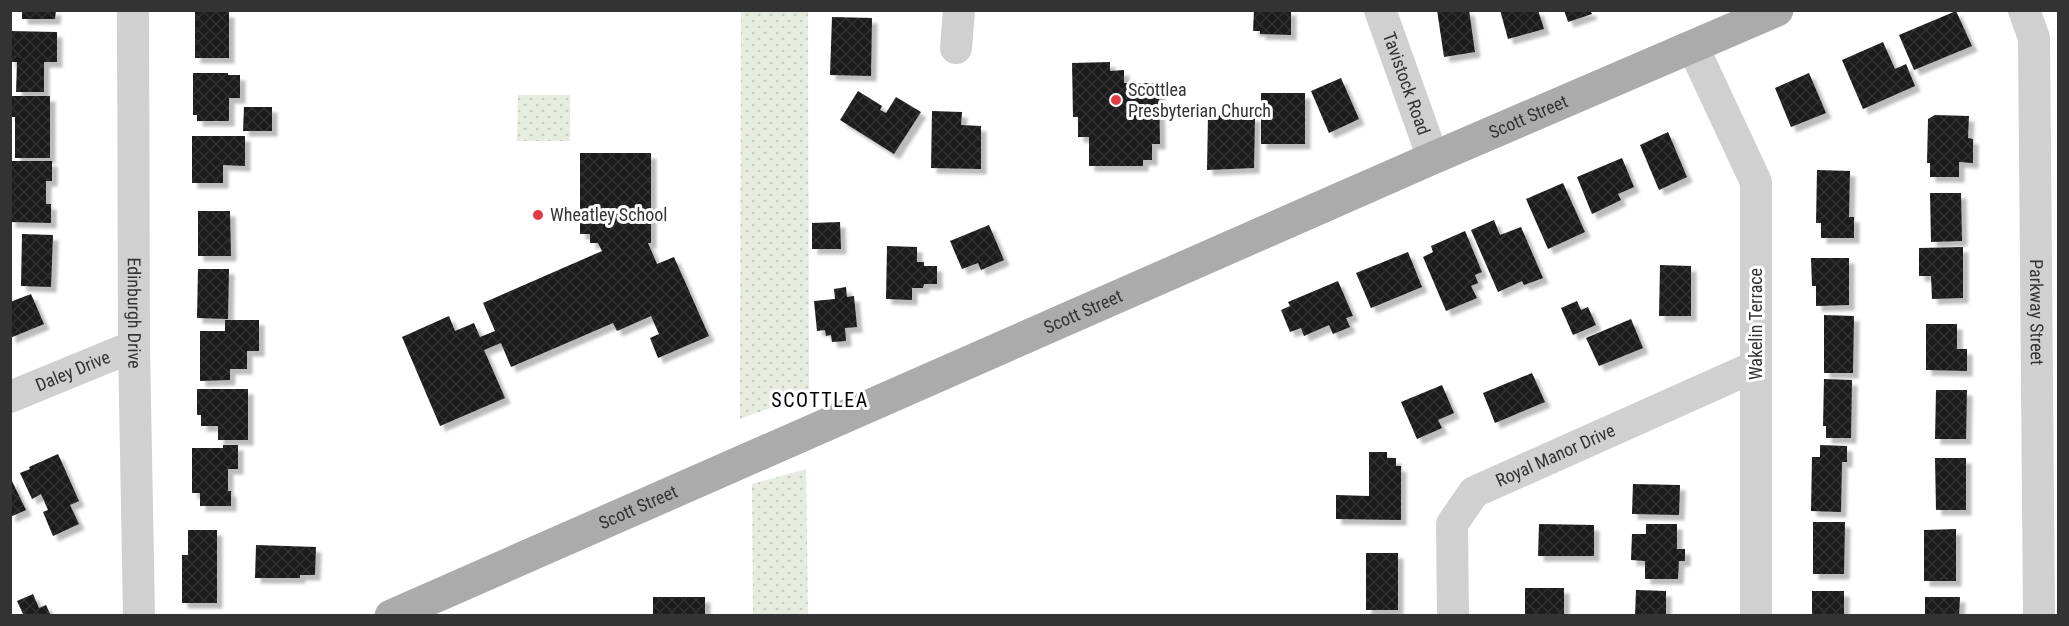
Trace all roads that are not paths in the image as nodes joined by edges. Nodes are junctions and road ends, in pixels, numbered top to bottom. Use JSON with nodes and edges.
{"nodes":[{"id":1,"x":133,"y":10,"type":"edge"},
{"id":2,"x":959,"y":10,"type":"edge"},
{"id":3,"x":1380,"y":10,"type":"edge"},
{"id":4,"x":1777,"y":10,"type":"edge"},
{"id":5,"x":2024,"y":10,"type":"edge"},
{"id":6,"x":1694,"y":47,"type":"junction"},
{"id":7,"x":956,"y":48,"type":"dead end"},
{"id":8,"x":1433,"y":158,"type":"junction"},
{"id":9,"x":134,"y":346,"type":"junction"},
{"id":10,"x":1756,"y":366,"type":"junction"},
{"id":11,"x":10,"y":397,"type":"edge"},
{"id":12,"x":139,"y":615,"type":"edge"},
{"id":13,"x":391,"y":615,"type":"edge"},
{"id":14,"x":1453,"y":615,"type":"edge"},
{"id":15,"x":1756,"y":615,"type":"edge"},
{"id":16,"x":2039,"y":615,"type":"edge"}],
"edges":[{"from":1,"to":9,"type":"street","name":"Edinburgh Drive"},
{"from":2,"to":7,"type":"street"},
{"from":3,"to":8,"type":"street","name":"Tavistock Road"},
{"from":4,"to":6,"type":"main road","name":"Scott Street"},
{"from":5,"to":16,"type":"street","name":"Parkway Street"},
{"from":6,"to":8,"type":"main road","name":"Scott Street"},
{"from":6,"to":10,"type":"street","name":"Wakelin Terrace"},
{"from":8,"to":13,"type":"main road","name":"Scott Street"},
{"from":9,"to":11,"type":"street","name":"Daley Drive"},
{"from":9,"to":12,"type":"street","name":"Edinburgh Drive"},
{"from":10,"to":14,"type":"street","name":"Royal Manor Drive"},
{"from":10,"to":15,"type":"street","name":"Wakelin Terrace"}]}
